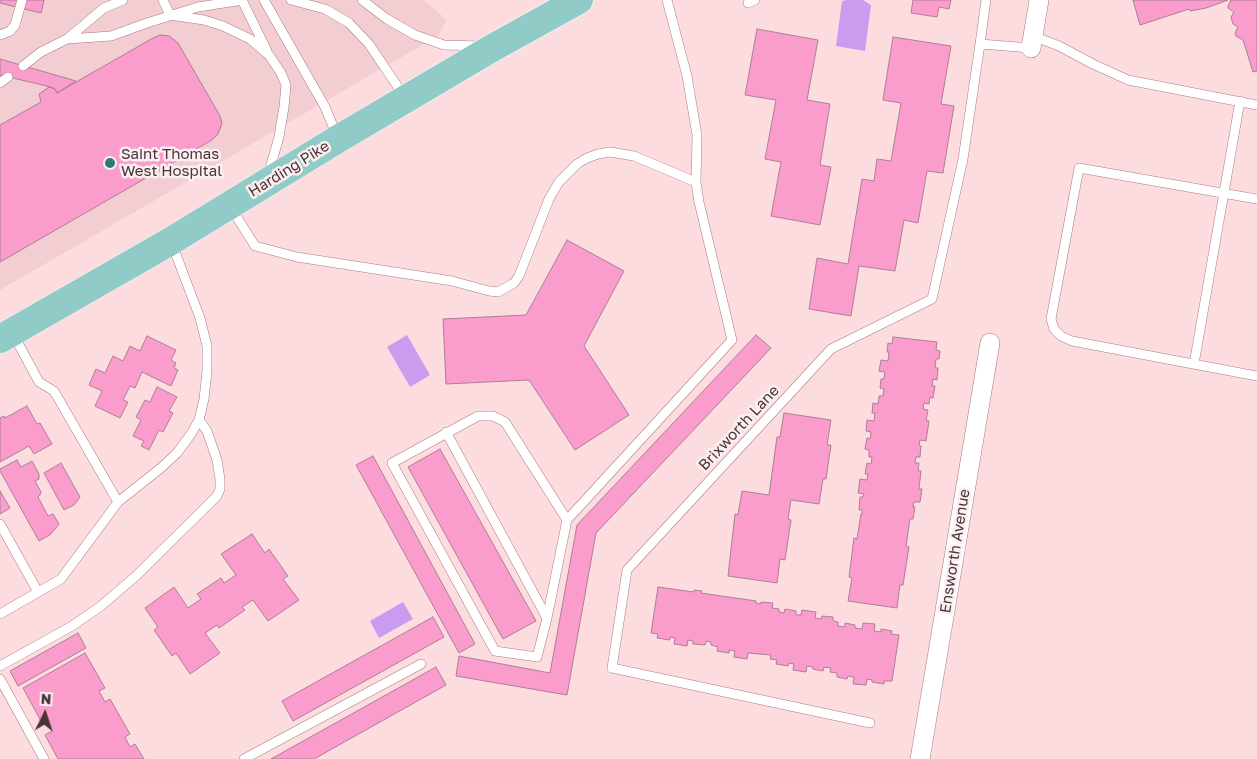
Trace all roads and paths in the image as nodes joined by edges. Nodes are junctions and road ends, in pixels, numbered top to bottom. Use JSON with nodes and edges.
{"nodes":[{"id":1,"x":22,"y":0,"type":"edge"},
{"id":2,"x":123,"y":0,"type":"edge"},
{"id":3,"x":163,"y":0,"type":"edge"},
{"id":4,"x":242,"y":0,"type":"edge"},
{"id":5,"x":264,"y":0,"type":"edge"},
{"id":6,"x":291,"y":0,"type":"edge"},
{"id":7,"x":362,"y":0,"type":"edge"},
{"id":8,"x":579,"y":0,"type":"edge"},
{"id":9,"x":668,"y":0,"type":"edge"},
{"id":10,"x":986,"y":0,"type":"edge"},
{"id":11,"x":1039,"y":0,"type":"edge"},
{"id":12,"x":170,"y":16,"type":"junction"},
{"id":13,"x":0,"y":35,"type":"edge"},
{"id":14,"x":67,"y":39,"type":"junction"},
{"id":15,"x":1032,"y":42,"type":"junction"},
{"id":16,"x":980,"y":44,"type":"junction"},
{"id":17,"x":494,"y":47,"type":"junction"},
{"id":18,"x":269,"y":55,"type":"junction"},
{"id":19,"x":23,"y":66,"type":"dead end"},
{"id":20,"x":8,"y":77,"type":"dead end"},
{"id":21,"x":0,"y":83,"type":"edge"},
{"id":22,"x":406,"y":99,"type":"junction"},
{"id":23,"x":1240,"y":101,"type":"junction"},
{"id":24,"x":1257,"y":105,"type":"edge"},
{"id":25,"x":338,"y":138,"type":"junction"},
{"id":26,"x":696,"y":182,"type":"junction"},
{"id":27,"x":266,"y":183,"type":"junction"},
{"id":28,"x":1224,"y":193,"type":"junction"},
{"id":29,"x":1257,"y":199,"type":"edge"},
{"id":30,"x":229,"y":206,"type":"junction"},
{"id":31,"x":171,"y":241,"type":"junction"},
{"id":32,"x":6,"y":335,"type":"edge"},
{"id":33,"x":990,"y":343,"type":"dead end"},
{"id":34,"x":1194,"y":364,"type":"junction"},
{"id":35,"x":1257,"y":376,"type":"edge"},
{"id":36,"x":199,"y":420,"type":"junction"},
{"id":37,"x":446,"y":432,"type":"junction"},
{"id":38,"x":118,"y":502,"type":"junction"},
{"id":39,"x":567,"y":520,"type":"junction"},
{"id":40,"x":0,"y":524,"type":"edge"},
{"id":41,"x":38,"y":592,"type":"junction"},
{"id":42,"x":0,"y":614,"type":"edge"},
{"id":43,"x":547,"y":618,"type":"junction"},
{"id":44,"x":421,"y":664,"type":"dead end"},
{"id":45,"x":0,"y":666,"type":"edge"},
{"id":46,"x":0,"y":679,"type":"edge"},
{"id":47,"x":870,"y":723,"type":"dead end"},
{"id":48,"x":44,"y":759,"type":"edge"},
{"id":49,"x":244,"y":759,"type":"edge"},
{"id":50,"x":920,"y":759,"type":"edge"}],
"edges":[{"from":1,"to":13,"type":"lane"},
{"from":2,"to":14,"type":"lane"},
{"from":3,"to":12,"type":"lane"},
{"from":4,"to":12,"type":"lane"},
{"from":4,"to":18,"type":"lane"},
{"from":5,"to":25,"type":"lane"},
{"from":6,"to":22,"type":"lane"},
{"from":7,"to":17,"type":"lane"},
{"from":8,"to":17,"type":"main road","name":"Harding Pike"},
{"from":9,"to":26,"type":"lane"},
{"from":10,"to":16,"type":"lane"},
{"from":11,"to":15,"type":"street"},
{"from":12,"to":14,"type":"lane"},
{"from":12,"to":18,"type":"lane"},
{"from":14,"to":19,"type":"lane"},
{"from":15,"to":16,"type":"lane"},
{"from":15,"to":23,"type":"lane"},
{"from":16,"to":47,"type":"lane","name":"Brixworth Lane"},
{"from":17,"to":22,"type":"main road","name":"Harding Pike"},
{"from":18,"to":27,"type":"lane"},
{"from":20,"to":21,"type":"lane"},
{"from":22,"to":25,"type":"main road","name":"Harding Pike"},
{"from":23,"to":24,"type":"lane"},
{"from":23,"to":28,"type":"lane"},
{"from":25,"to":27,"type":"main road","name":"Harding Pike"},
{"from":26,"to":30,"type":"lane"},
{"from":26,"to":39,"type":"lane"},
{"from":27,"to":30,"type":"main road","name":"Harding Pike"},
{"from":28,"to":29,"type":"lane"},
{"from":28,"to":34,"type":"lane"},
{"from":28,"to":34,"type":"lane"},
{"from":30,"to":31,"type":"main road","name":"Harding Pike"},
{"from":31,"to":32,"type":"main road","name":"Harding Pike"},
{"from":31,"to":36,"type":"lane"},
{"from":32,"to":38,"type":"lane"},
{"from":33,"to":50,"type":"street","name":"Ensworth Avenue"},
{"from":34,"to":35,"type":"lane"},
{"from":36,"to":38,"type":"lane"},
{"from":36,"to":45,"type":"lane"},
{"from":37,"to":39,"type":"lane"},
{"from":37,"to":43,"type":"lane"},
{"from":37,"to":43,"type":"lane"},
{"from":38,"to":41,"type":"lane"},
{"from":39,"to":43,"type":"lane"},
{"from":40,"to":41,"type":"lane"},
{"from":41,"to":42,"type":"lane"},
{"from":44,"to":49,"type":"lane"},
{"from":46,"to":48,"type":"lane"}]}
